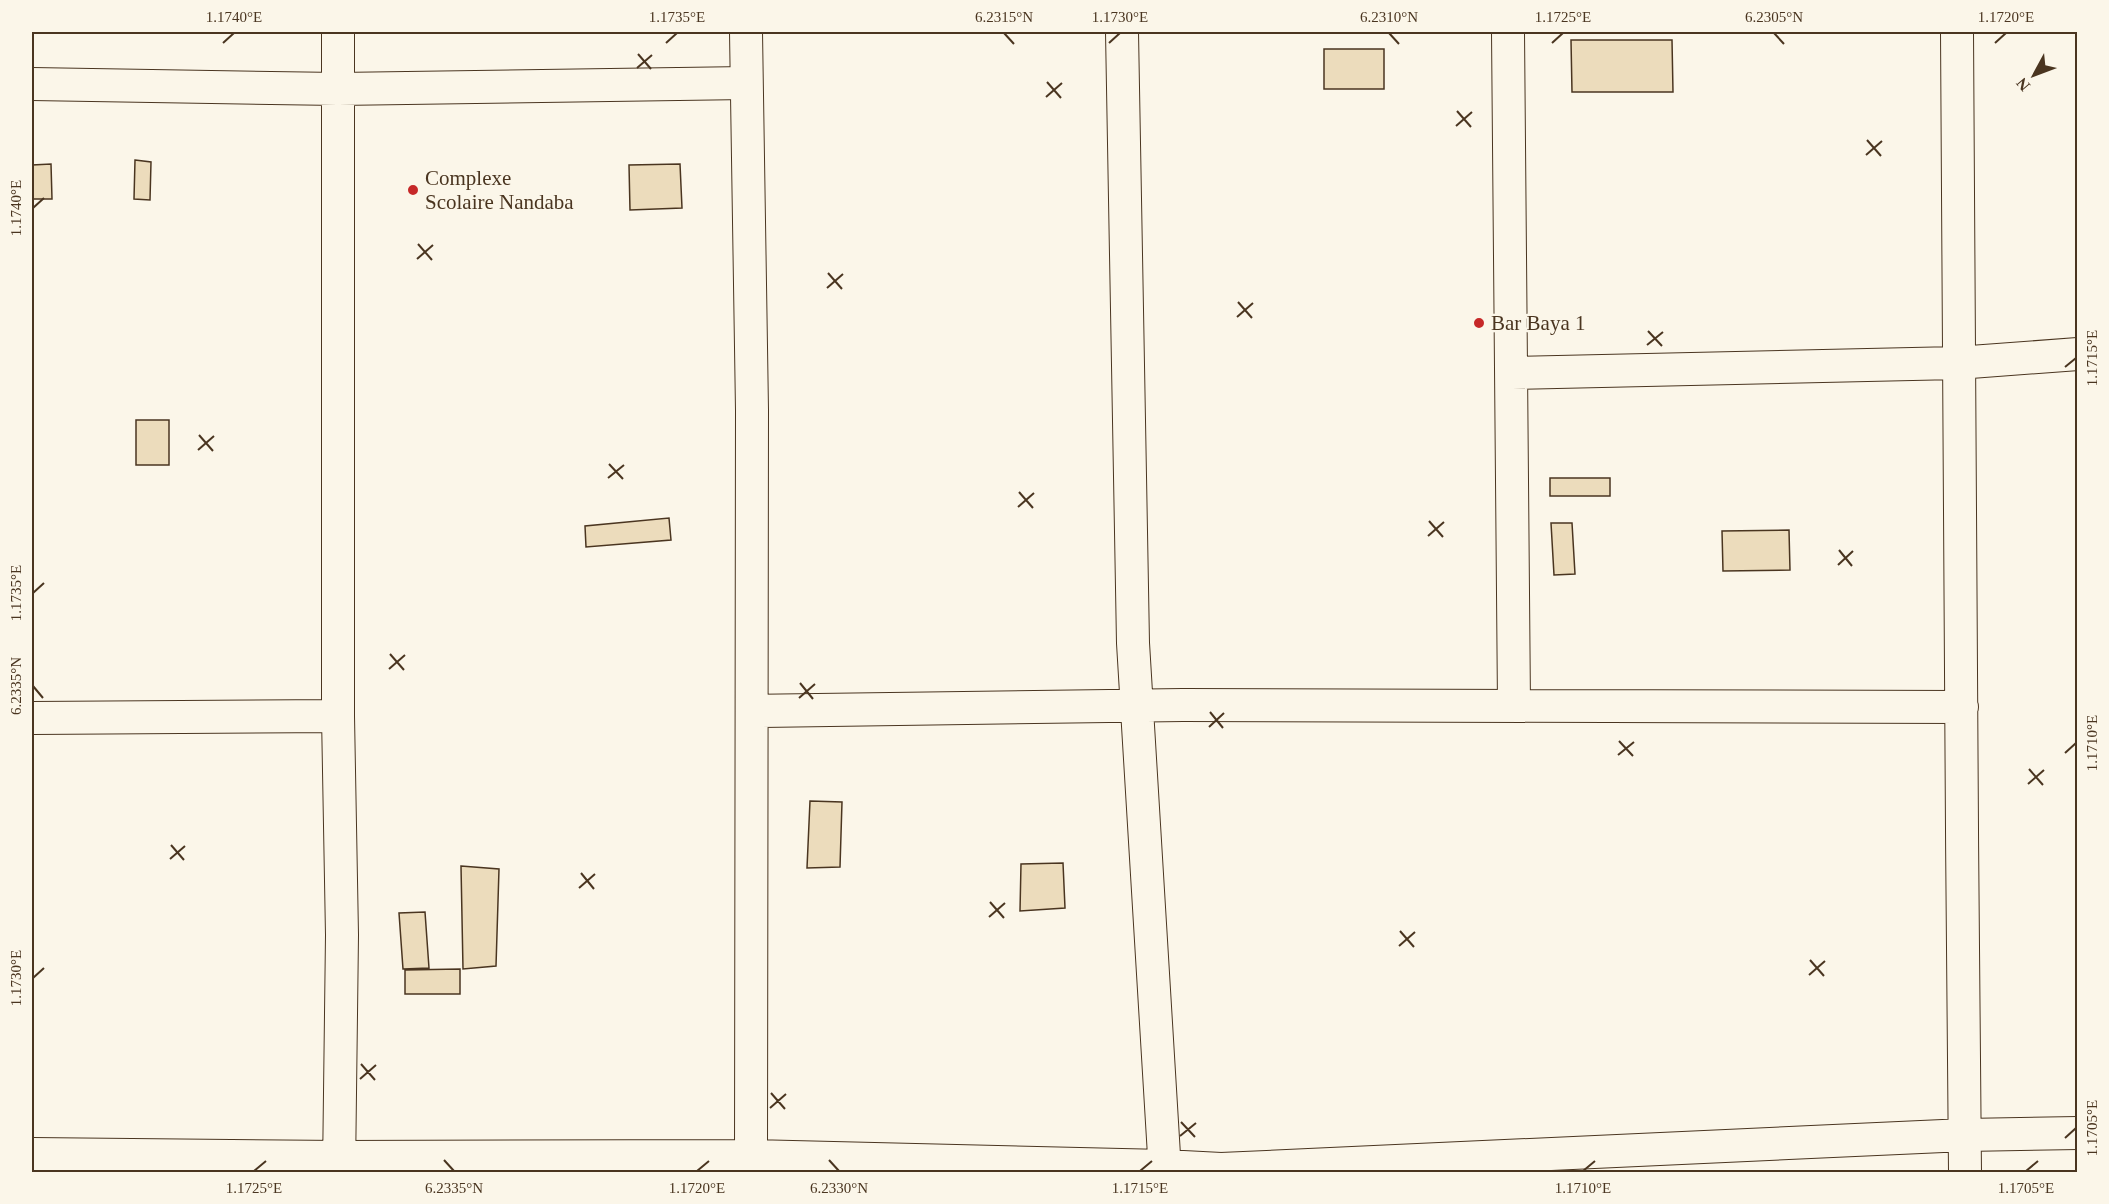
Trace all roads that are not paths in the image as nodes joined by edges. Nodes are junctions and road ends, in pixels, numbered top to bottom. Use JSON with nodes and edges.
{"nodes":[{"id":1,"x":338,"y":32,"type":"edge"},
{"id":2,"x":746,"y":32,"type":"edge"},
{"id":3,"x":1122,"y":32,"type":"edge"},
{"id":4,"x":1508,"y":32,"type":"edge"},
{"id":5,"x":1957,"y":32,"type":"edge"},
{"id":6,"x":746,"y":83,"type":"junction"},
{"id":7,"x":32,"y":84,"type":"edge"},
{"id":8,"x":339,"y":89,"type":"junction"},
{"id":9,"x":2078,"y":354,"type":"edge"},
{"id":10,"x":1957,"y":363,"type":"junction"},
{"id":11,"x":1512,"y":373,"type":"junction"},
{"id":12,"x":1515,"y":705,"type":"junction"},
{"id":13,"x":1137,"y":707,"type":"junction"},
{"id":14,"x":1962,"y":707,"type":"junction"},
{"id":15,"x":753,"y":711,"type":"junction"},
{"id":16,"x":338,"y":716,"type":"junction"},
{"id":17,"x":32,"y":718,"type":"edge"},
{"id":18,"x":2078,"y":1133,"type":"edge"},
{"id":19,"x":1965,"y":1135,"type":"junction"},
{"id":20,"x":32,"y":1154,"type":"edge"},
{"id":21,"x":751,"y":1156,"type":"junction"},
{"id":22,"x":340,"y":1165,"type":"edge"},
{"id":23,"x":1165,"y":1169,"type":"edge"},
{"id":24,"x":1965,"y":1173,"type":"edge"}],
"edges":[{"from":1,"to":8,"type":"street"},
{"from":2,"to":6,"type":"street"},
{"from":3,"to":13,"type":"street"},
{"from":4,"to":11,"type":"street"},
{"from":5,"to":10,"type":"street"},
{"from":6,"to":8,"type":"street"},
{"from":6,"to":15,"type":"street"},
{"from":7,"to":8,"type":"street"},
{"from":8,"to":16,"type":"street"},
{"from":9,"to":10,"type":"street"},
{"from":10,"to":11,"type":"street"},
{"from":10,"to":14,"type":"street"},
{"from":11,"to":12,"type":"street"},
{"from":12,"to":13,"type":"street"},
{"from":12,"to":14,"type":"street"},
{"from":13,"to":15,"type":"street"},
{"from":13,"to":23,"type":"street"},
{"from":14,"to":19,"type":"street"},
{"from":15,"to":21,"type":"street"},
{"from":16,"to":17,"type":"street"},
{"from":16,"to":22,"type":"street"},
{"from":18,"to":19,"type":"street"},
{"from":19,"to":23,"type":"street"},
{"from":19,"to":24,"type":"street"},
{"from":20,"to":22,"type":"street"},
{"from":21,"to":22,"type":"street"},
{"from":21,"to":23,"type":"street"}]}
